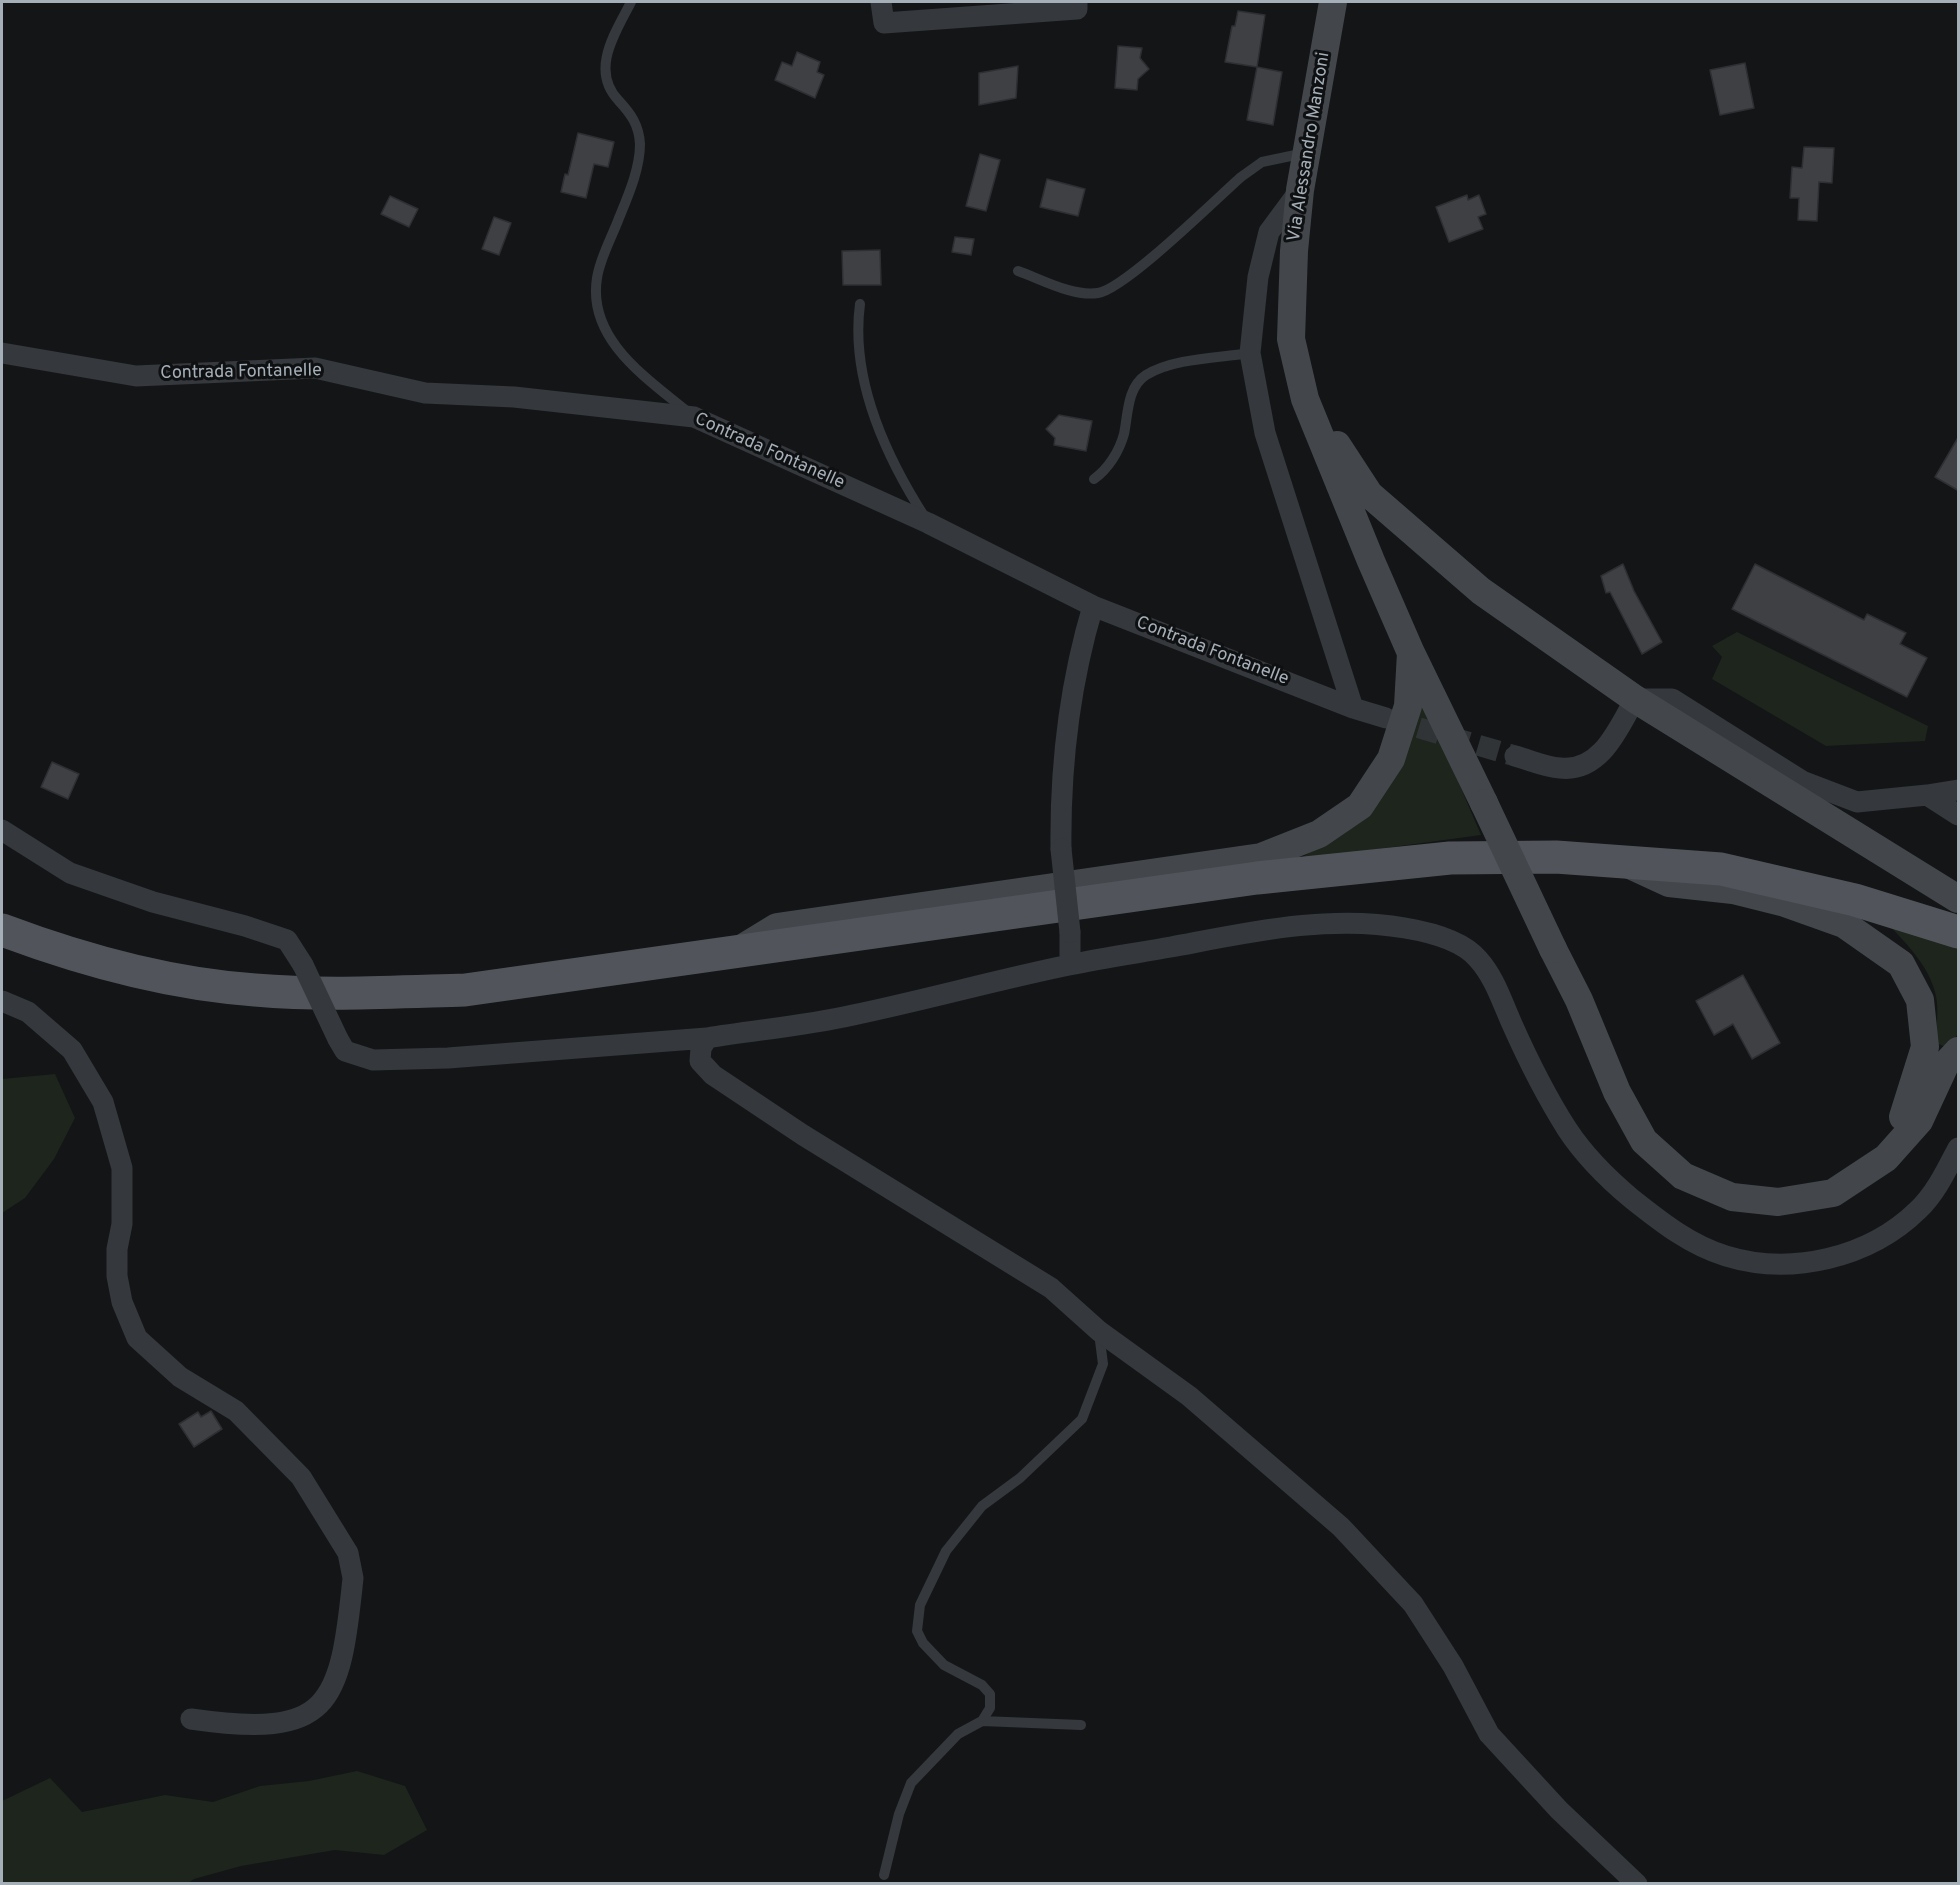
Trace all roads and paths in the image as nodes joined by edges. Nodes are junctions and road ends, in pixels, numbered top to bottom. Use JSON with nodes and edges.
{"nodes":[{"id":1,"x":631,"y":2,"type":"edge"},
{"id":2,"x":881,"y":2,"type":"edge"},
{"id":3,"x":1077,"y":2,"type":"edge"},
{"id":4,"x":1333,"y":2,"type":"edge"},
{"id":5,"x":1306,"y":152,"type":"junction"},
{"id":6,"x":1300,"y":190,"type":"junction"},
{"id":7,"x":1018,"y":271,"type":"dead end"},
{"id":8,"x":860,"y":304,"type":"dead end"},
{"id":9,"x":2,"y":353,"type":"edge"},
{"id":10,"x":1250,"y":353,"type":"junction"},
{"id":11,"x":1305,"y":399,"type":"junction"},
{"id":12,"x":694,"y":417,"type":"junction"},
{"id":13,"x":1094,"y":480,"type":"dead end"},
{"id":14,"x":928,"y":523,"type":"junction"},
{"id":15,"x":1094,"y":606,"type":"junction"},
{"id":16,"x":1411,"y":653,"type":"junction"},
{"id":17,"x":1635,"y":699,"type":"junction"},
{"id":18,"x":1353,"y":708,"type":"junction"},
{"id":19,"x":1386,"y":718,"type":"tunnel mouth"},
{"id":20,"x":1515,"y":756,"type":"tunnel mouth"},
{"id":21,"x":1959,"y":790,"type":"edge"},
{"id":22,"x":1927,"y":795,"type":"junction"},
{"id":23,"x":1959,"y":815,"type":"edge"},
{"id":24,"x":2,"y":830,"type":"edge"},
{"id":25,"x":1622,"y":862,"type":"junction"},
{"id":26,"x":1959,"y":899,"type":"edge"},
{"id":27,"x":2,"y":930,"type":"edge"},
{"id":28,"x":1959,"y":932,"type":"edge"},
{"id":29,"x":741,"y":950,"type":"junction"},
{"id":30,"x":1070,"y":964,"type":"junction"},
{"id":31,"x":2,"y":1000,"type":"edge"},
{"id":32,"x":707,"y":1038,"type":"junction"},
{"id":33,"x":1959,"y":1051,"type":"edge"},
{"id":34,"x":1959,"y":1148,"type":"edge"},
{"id":35,"x":1886,"y":1158,"type":"junction"},
{"id":36,"x":1099,"y":1331,"type":"junction"},
{"id":37,"x":191,"y":1719,"type":"dead end"},
{"id":38,"x":982,"y":1721,"type":"junction"},
{"id":39,"x":1081,"y":1725,"type":"dead end"},
{"id":40,"x":884,"y":1875,"type":"dead end"},
{"id":41,"x":1637,"y":1884,"type":"edge"}],
"edges":[{"from":1,"to":12,"type":"lane"},
{"from":2,"to":3,"type":"street"},
{"from":4,"to":5,"type":"main road","name":"Via Alessandro Manzoni"},
{"from":5,"to":6,"type":"main road","name":"Via Alessandro Manzoni"},
{"from":5,"to":7,"type":"lane"},
{"from":6,"to":10,"type":"street"},
{"from":6,"to":11,"type":"main road","name":"Via Alessandro Manzoni"},
{"from":8,"to":14,"type":"lane"},
{"from":9,"to":12,"type":"street","name":"Contrada Fontanelle"},
{"from":10,"to":13,"type":"lane"},
{"from":10,"to":18,"type":"street"},
{"from":11,"to":16,"type":"main road"},
{"from":11,"to":17,"type":"main road"},
{"from":12,"to":14,"type":"street","name":"Contrada Fontanelle"},
{"from":14,"to":15,"type":"street","name":"Contrada Fontanelle"},
{"from":15,"to":18,"type":"street","name":"Contrada Fontanelle"},
{"from":15,"to":30,"type":"street","bridge":true},
{"from":16,"to":29,"type":"main road"},
{"from":16,"to":35,"type":"main road","bridge":true},
{"from":17,"to":20,"type":"street"},
{"from":17,"to":22,"type":"street"},
{"from":17,"to":26,"type":"main road"},
{"from":18,"to":19,"type":"street","name":"Contrada Fontanelle"},
{"from":21,"to":22,"type":"street"},
{"from":22,"to":23,"type":"street"},
{"from":24,"to":32,"type":"street","bridge":true},
{"from":25,"to":28,"type":"main road"},
{"from":25,"to":29,"type":"main road"},
{"from":25,"to":35,"type":"main road"},
{"from":27,"to":29,"type":"main road"},
{"from":30,"to":32,"type":"street"},
{"from":30,"to":34,"type":"street"},
{"from":31,"to":37,"type":"street"},
{"from":32,"to":36,"type":"street"},
{"from":33,"to":35,"type":"main road"},
{"from":36,"to":38,"type":"lane"},
{"from":36,"to":41,"type":"street"},
{"from":38,"to":39,"type":"lane"},
{"from":38,"to":40,"type":"lane"}]}
